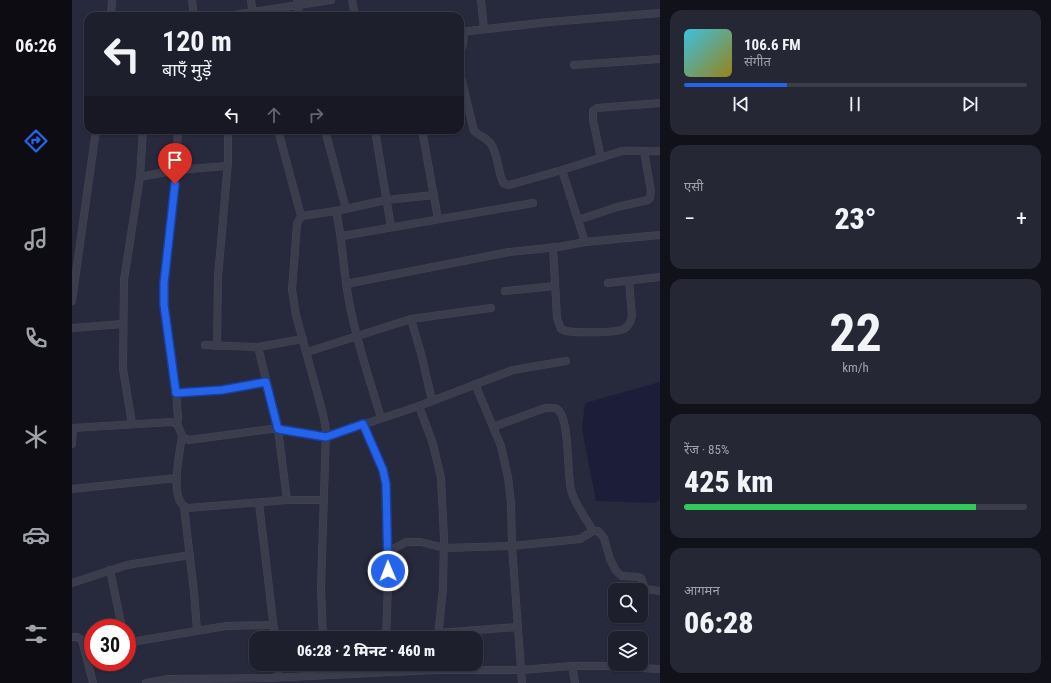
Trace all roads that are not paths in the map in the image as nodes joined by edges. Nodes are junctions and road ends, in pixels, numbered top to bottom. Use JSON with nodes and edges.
{"nodes":[{"id":1,"x":112,"y":0,"type":"edge"},
{"id":2,"x":192,"y":0,"type":"edge"},
{"id":3,"x":250,"y":0,"type":"edge"},
{"id":4,"x":330,"y":0,"type":"edge"},
{"id":5,"x":352,"y":0,"type":"edge"},
{"id":6,"x":481,"y":0,"type":"edge"},
{"id":7,"x":297,"y":2,"type":"edge"},
{"id":8,"x":111,"y":12,"type":"edge"},
{"id":9,"x":194,"y":12,"type":"edge"},
{"id":10,"x":253,"y":12,"type":"edge"},
{"id":11,"x":260,"y":12,"type":"edge"},
{"id":12,"x":298,"y":12,"type":"edge"},
{"id":13,"x":354,"y":12,"type":"edge"},
{"id":14,"x":660,"y":13,"type":"edge"},
{"id":15,"x":484,"y":29,"type":"junction"},
{"id":16,"x":464,"y":32,"type":"edge"},
{"id":17,"x":660,"y":59,"type":"edge"},
{"id":18,"x":574,"y":65,"type":"dead end"},
{"id":19,"x":464,"y":90,"type":"edge"},
{"id":20,"x":660,"y":103,"type":"edge"},
{"id":21,"x":95,"y":134,"type":"edge"},
{"id":22,"x":143,"y":134,"type":"edge"},
{"id":23,"x":178,"y":134,"type":"edge"},
{"id":24,"x":228,"y":134,"type":"edge"},
{"id":25,"x":279,"y":134,"type":"edge"},
{"id":26,"x":326,"y":134,"type":"edge"},
{"id":27,"x":376,"y":134,"type":"edge"},
{"id":28,"x":423,"y":134,"type":"edge"},
{"id":29,"x":660,"y":150,"type":"edge"},
{"id":30,"x":644,"y":151,"type":"junction"},
{"id":31,"x":601,"y":158,"type":"junction"},
{"id":32,"x":227,"y":166,"type":"junction"},
{"id":33,"x":176,"y":170,"type":"junction"},
{"id":34,"x":562,"y":170,"type":"junction"},
{"id":35,"x":140,"y":177,"type":"junction"},
{"id":36,"x":434,"y":195,"type":"junction"},
{"id":37,"x":386,"y":200,"type":"junction"},
{"id":38,"x":533,"y":203,"type":"dead end"},
{"id":39,"x":346,"y":209,"type":"junction"},
{"id":40,"x":336,"y":211,"type":"junction"},
{"id":41,"x":301,"y":216,"type":"junction"},
{"id":42,"x":438,"y":219,"type":"junction"},
{"id":43,"x":578,"y":220,"type":"junction"},
{"id":44,"x":391,"y":228,"type":"junction"},
{"id":45,"x":660,"y":235,"type":"edge"},
{"id":46,"x":342,"y":236,"type":"junction"},
{"id":47,"x":586,"y":242,"type":"junction"},
{"id":48,"x":553,"y":247,"type":"junction"},
{"id":49,"x":660,"y":277,"type":"edge"},
{"id":50,"x":629,"y":281,"type":"junction"},
{"id":51,"x":608,"y":283,"type":"dead end"},
{"id":52,"x":346,"y":284,"type":"junction"},
{"id":53,"x":555,"y":286,"type":"junction"},
{"id":54,"x":505,"y":291,"type":"dead end"},
{"id":55,"x":72,"y":301,"type":"edge"},
{"id":56,"x":491,"y":308,"type":"dead end"},
{"id":57,"x":411,"y":319,"type":"junction"},
{"id":58,"x":123,"y":324,"type":"junction"},
{"id":59,"x":72,"y":328,"type":"edge"},
{"id":60,"x":357,"y":336,"type":"junction"},
{"id":61,"x":304,"y":339,"type":"junction"},
{"id":62,"x":205,"y":345,"type":"dead end"},
{"id":63,"x":216,"y":346,"type":"junction"},
{"id":64,"x":258,"y":347,"type":"junction"},
{"id":65,"x":307,"y":352,"type":"junction"},
{"id":66,"x":566,"y":361,"type":"dead end"},
{"id":67,"x":266,"y":382,"type":"junction"},
{"id":68,"x":475,"y":384,"type":"junction"},
{"id":69,"x":176,"y":393,"type":"junction"},
{"id":70,"x":432,"y":401,"type":"junction"},
{"id":71,"x":419,"y":406,"type":"junction"},
{"id":72,"x":381,"y":418,"type":"junction"},
{"id":73,"x":132,"y":424,"type":"junction"},
{"id":74,"x":177,"y":424,"type":"junction"},
{"id":75,"x":363,"y":424,"type":"junction"},
{"id":76,"x":493,"y":427,"type":"junction"},
{"id":77,"x":73,"y":428,"type":"edge"},
{"id":78,"x":278,"y":429,"type":"junction"},
{"id":79,"x":182,"y":436,"type":"junction"},
{"id":80,"x":326,"y":437,"type":"junction"},
{"id":81,"x":72,"y":444,"type":"edge"},
{"id":82,"x":176,"y":478,"type":"junction"},
{"id":83,"x":72,"y":489,"type":"edge"},
{"id":84,"x":287,"y":500,"type":"junction"},
{"id":85,"x":324,"y":500,"type":"junction"},
{"id":86,"x":259,"y":503,"type":"junction"},
{"id":87,"x":184,"y":507,"type":"junction"},
{"id":88,"x":593,"y":531,"type":"junction"},
{"id":89,"x":512,"y":546,"type":"junction"},
{"id":90,"x":444,"y":548,"type":"junction"},
{"id":91,"x":190,"y":554,"type":"junction"},
{"id":92,"x":388,"y":558,"type":"junction"},
{"id":93,"x":110,"y":570,"type":"junction"},
{"id":94,"x":72,"y":583,"type":"edge"},
{"id":95,"x":660,"y":591,"type":"edge"},
{"id":96,"x":120,"y":619,"type":"edge"},
{"id":97,"x":273,"y":625,"type":"junction"},
{"id":98,"x":518,"y":627,"type":"junction"},
{"id":99,"x":197,"y":630,"type":"junction"},
{"id":100,"x":274,"y":631,"type":"edge"},
{"id":101,"x":322,"y":631,"type":"edge"},
{"id":102,"x":386,"y":631,"type":"edge"},
{"id":103,"x":439,"y":631,"type":"edge"},
{"id":104,"x":482,"y":631,"type":"edge"},
{"id":105,"x":72,"y":638,"type":"edge"},
{"id":106,"x":136,"y":641,"type":"edge"},
{"id":107,"x":572,"y":666,"type":"junction"},
{"id":108,"x":483,"y":669,"type":"edge"},
{"id":109,"x":660,"y":669,"type":"edge"},
{"id":110,"x":521,"y":670,"type":"junction"},
{"id":111,"x":279,"y":671,"type":"edge"},
{"id":112,"x":328,"y":671,"type":"edge"},
{"id":113,"x":394,"y":671,"type":"edge"},
{"id":114,"x":384,"y":672,"type":"joint"},
{"id":115,"x":328,"y":674,"type":"junction"},
{"id":116,"x":279,"y":677,"type":"junction"},
{"id":117,"x":309,"y":679,"type":"edge"},
{"id":118,"x":269,"y":680,"type":"edge"},
{"id":119,"x":193,"y":681,"type":"edge"},
{"id":120,"x":93,"y":683,"type":"edge"},
{"id":121,"x":146,"y":683,"type":"edge"},
{"id":122,"x":522,"y":683,"type":"edge"},
{"id":123,"x":575,"y":683,"type":"edge"}],
"edges":[{"from":1,"to":8,"type":"street"},
{"from":2,"to":9,"type":"street"},
{"from":3,"to":10,"type":"street"},
{"from":4,"to":7,"type":"street"},
{"from":5,"to":13,"type":"street"},
{"from":6,"to":15,"type":"street"},
{"from":7,"to":11,"type":"street"},
{"from":7,"to":12,"type":"street"},
{"from":14,"to":15,"type":"street"},
{"from":15,"to":16,"type":"street"},
{"from":17,"to":18,"type":"street"},
{"from":19,"to":34,"type":"street"},
{"from":20,"to":31,"type":"street"},
{"from":21,"to":55,"type":"street"},
{"from":22,"to":35,"type":"street"},
{"from":23,"to":33,"type":"street"},
{"from":24,"to":32,"type":"street"},
{"from":25,"to":41,"type":"street"},
{"from":26,"to":39,"type":"street"},
{"from":27,"to":37,"type":"street"},
{"from":28,"to":36,"type":"street"},
{"from":29,"to":30,"type":"street"},
{"from":30,"to":31,"type":"street"},
{"from":30,"to":43,"type":"street"},
{"from":31,"to":34,"type":"street"},
{"from":32,"to":33,"type":"street"},
{"from":32,"to":63,"type":"street"},
{"from":33,"to":35,"type":"street"},
{"from":33,"to":69,"type":"street"},
{"from":34,"to":43,"type":"street"},
{"from":35,"to":58,"type":"street"},
{"from":36,"to":37,"type":"street"},
{"from":36,"to":42,"type":"street"},
{"from":37,"to":39,"type":"street"},
{"from":37,"to":44,"type":"street"},
{"from":38,"to":42,"type":"street"},
{"from":39,"to":40,"type":"street"},
{"from":40,"to":41,"type":"street"},
{"from":40,"to":46,"type":"street"},
{"from":41,"to":61,"type":"street"},
{"from":42,"to":44,"type":"street"},
{"from":43,"to":47,"type":"street"},
{"from":44,"to":46,"type":"street"},
{"from":45,"to":47,"type":"street"},
{"from":46,"to":52,"type":"street"},
{"from":47,"to":48,"type":"street"},
{"from":48,"to":52,"type":"street"},
{"from":48,"to":53,"type":"street"},
{"from":49,"to":50,"type":"street"},
{"from":50,"to":51,"type":"street"},
{"from":50,"to":53,"type":"street"},
{"from":52,"to":60,"type":"street"},
{"from":53,"to":54,"type":"street"},
{"from":56,"to":57,"type":"street"},
{"from":57,"to":60,"type":"street"},
{"from":57,"to":70,"type":"street"},
{"from":58,"to":59,"type":"street"},
{"from":58,"to":73,"type":"street"},
{"from":60,"to":65,"type":"street"},
{"from":60,"to":72,"type":"street"},
{"from":61,"to":64,"type":"street"},
{"from":61,"to":65,"type":"street"},
{"from":62,"to":63,"type":"street"},
{"from":63,"to":64,"type":"street"},
{"from":64,"to":67,"type":"street"},
{"from":65,"to":80,"type":"street"},
{"from":66,"to":68,"type":"street"},
{"from":67,"to":69,"type":"street"},
{"from":67,"to":78,"type":"street"},
{"from":68,"to":70,"type":"street"},
{"from":68,"to":76,"type":"street"},
{"from":69,"to":74,"type":"street"},
{"from":70,"to":71,"type":"street"},
{"from":71,"to":72,"type":"street"},
{"from":71,"to":90,"type":"street"},
{"from":72,"to":75,"type":"street"},
{"from":73,"to":74,"type":"street"},
{"from":73,"to":77,"type":"street"},
{"from":74,"to":79,"type":"street"},
{"from":75,"to":80,"type":"street"},
{"from":75,"to":92,"type":"street"},
{"from":76,"to":88,"type":"street"},
{"from":76,"to":89,"type":"street"},
{"from":77,"to":81,"type":"street"},
{"from":78,"to":79,"type":"street"},
{"from":78,"to":80,"type":"street"},
{"from":78,"to":84,"type":"street"},
{"from":79,"to":82,"type":"street"},
{"from":80,"to":85,"type":"street"},
{"from":82,"to":83,"type":"street"},
{"from":82,"to":87,"type":"street"},
{"from":84,"to":85,"type":"street"},
{"from":84,"to":86,"type":"street"},
{"from":85,"to":101,"type":"street"},
{"from":86,"to":87,"type":"street"},
{"from":86,"to":97,"type":"street"},
{"from":87,"to":91,"type":"street"},
{"from":88,"to":89,"type":"street"},
{"from":88,"to":95,"type":"street"},
{"from":89,"to":90,"type":"street"},
{"from":89,"to":98,"type":"street"},
{"from":90,"to":92,"type":"street"},
{"from":90,"to":103,"type":"street"},
{"from":91,"to":93,"type":"street"},
{"from":91,"to":99,"type":"street"},
{"from":92,"to":102,"type":"street"},
{"from":93,"to":94,"type":"street"},
{"from":93,"to":96,"type":"street"},
{"from":97,"to":99,"type":"street"},
{"from":97,"to":100,"type":"street"},
{"from":98,"to":104,"type":"street"},
{"from":98,"to":110,"type":"street"},
{"from":99,"to":106,"type":"street"},
{"from":105,"to":120,"type":"street"},
{"from":107,"to":109,"type":"street"},
{"from":107,"to":110,"type":"street"},
{"from":107,"to":123,"type":"street"},
{"from":108,"to":110,"type":"street"},
{"from":110,"to":122,"type":"street"},
{"from":111,"to":116,"type":"street"},
{"from":112,"to":115,"type":"street"},
{"from":113,"to":114,"type":"street"},
{"from":114,"to":115,"type":"street"},
{"from":115,"to":117,"type":"street"},
{"from":116,"to":117,"type":"street"},
{"from":116,"to":118,"type":"street"},
{"from":118,"to":119,"type":"street"},
{"from":119,"to":121,"type":"street"}]}
